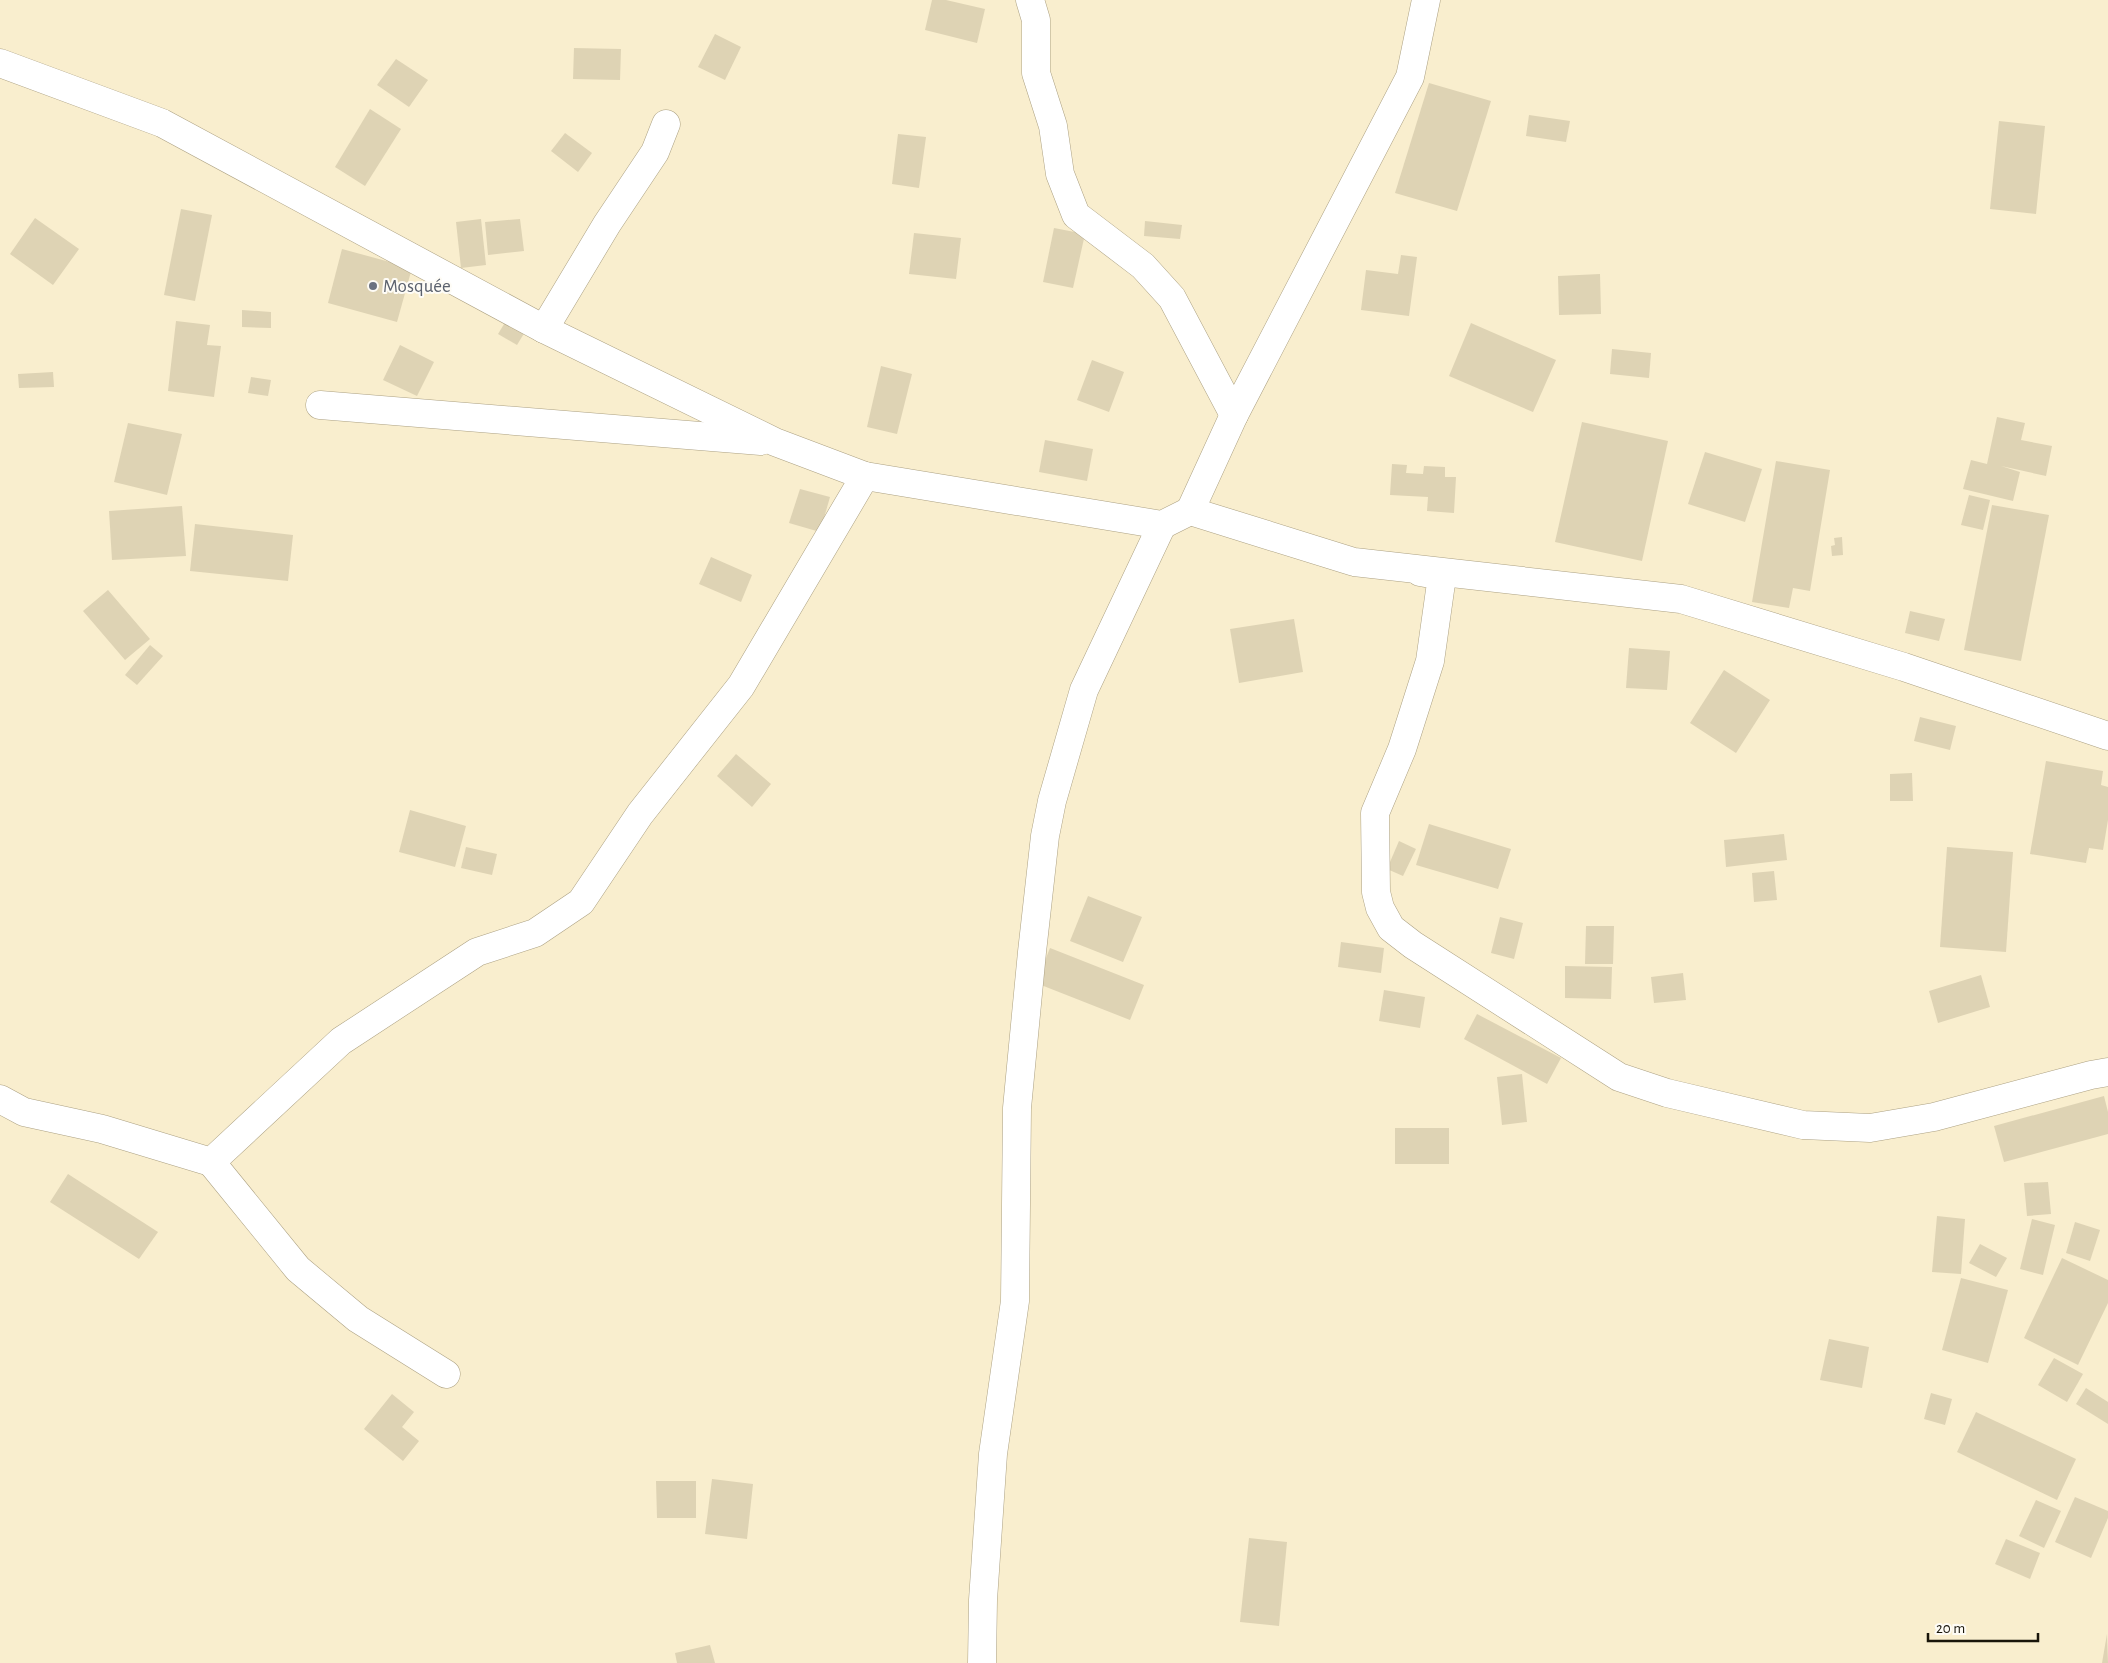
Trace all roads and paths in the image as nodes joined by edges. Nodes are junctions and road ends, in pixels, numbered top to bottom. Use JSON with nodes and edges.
{"nodes":[{"id":1,"x":1030,"y":0,"type":"edge"},
{"id":2,"x":1426,"y":0,"type":"edge"},
{"id":3,"x":0,"y":63,"type":"edge"},
{"id":4,"x":666,"y":124,"type":"dead end"},
{"id":5,"x":544,"y":329,"type":"junction"},
{"id":6,"x":320,"y":405,"type":"dead end"},
{"id":7,"x":1234,"y":415,"type":"junction"},
{"id":8,"x":775,"y":442,"type":"junction"},
{"id":9,"x":865,"y":476,"type":"junction"},
{"id":10,"x":1190,"y":511,"type":"junction"},
{"id":11,"x":1162,"y":525,"type":"junction"},
{"id":12,"x":1354,"y":562,"type":"junction"},
{"id":13,"x":2108,"y":736,"type":"edge"},
{"id":14,"x":2108,"y":1072,"type":"edge"},
{"id":15,"x":0,"y":1099,"type":"edge"},
{"id":16,"x":210,"y":1162,"type":"junction"},
{"id":17,"x":446,"y":1374,"type":"dead end"},
{"id":18,"x":982,"y":1663,"type":"edge"}],
"edges":[{"from":1,"to":7,"type":"street"},
{"from":2,"to":7,"type":"street"},
{"from":3,"to":5,"type":"street"},
{"from":4,"to":5,"type":"street"},
{"from":5,"to":8,"type":"street"},
{"from":6,"to":8,"type":"street"},
{"from":7,"to":10,"type":"street"},
{"from":8,"to":9,"type":"street"},
{"from":9,"to":11,"type":"street"},
{"from":9,"to":16,"type":"street"},
{"from":10,"to":11,"type":"street"},
{"from":10,"to":12,"type":"street"},
{"from":11,"to":18,"type":"street"},
{"from":12,"to":13,"type":"street"},
{"from":12,"to":14,"type":"street"},
{"from":15,"to":16,"type":"street"},
{"from":16,"to":17,"type":"street"}]}
